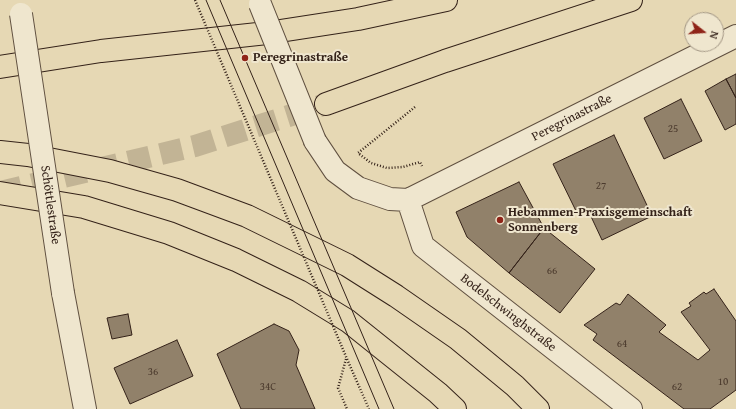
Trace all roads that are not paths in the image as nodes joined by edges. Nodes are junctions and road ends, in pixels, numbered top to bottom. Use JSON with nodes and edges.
{"nodes":[{"id":1,"x":446,"y":0,"type":"edge"},
{"id":2,"x":631,"y":0,"type":"edge"},
{"id":3,"x":259,"y":2,"type":"edge"},
{"id":4,"x":20,"y":7,"type":"edge"},
{"id":5,"x":736,"y":36,"type":"edge"},
{"id":6,"x":0,"y":67,"type":"edge"},
{"id":7,"x":326,"y":104,"type":"tunnel mouth"},
{"id":8,"x":0,"y":152,"type":"edge"},
{"id":9,"x":0,"y":193,"type":"edge"},
{"id":10,"x":408,"y":200,"type":"junction"},
{"id":11,"x":85,"y":409,"type":"edge"},
{"id":12,"x":455,"y":409,"type":"edge"},
{"id":13,"x":538,"y":409,"type":"edge"},
{"id":14,"x":631,"y":409,"type":"edge"}],
"edges":[{"from":1,"to":6,"type":"highway"},
{"from":2,"to":7,"type":"highway"},
{"from":3,"to":10,"type":"street","bridge":true},
{"from":4,"to":11,"type":"street","name":"Schöttlestraße","bridge":true},
{"from":5,"to":10,"type":"street","name":"Peregrinastraße"},
{"from":8,"to":13,"type":"highway"},
{"from":9,"to":12,"type":"highway"},
{"from":10,"to":14,"type":"street","name":"Bodelschwinghstraße"}]}
